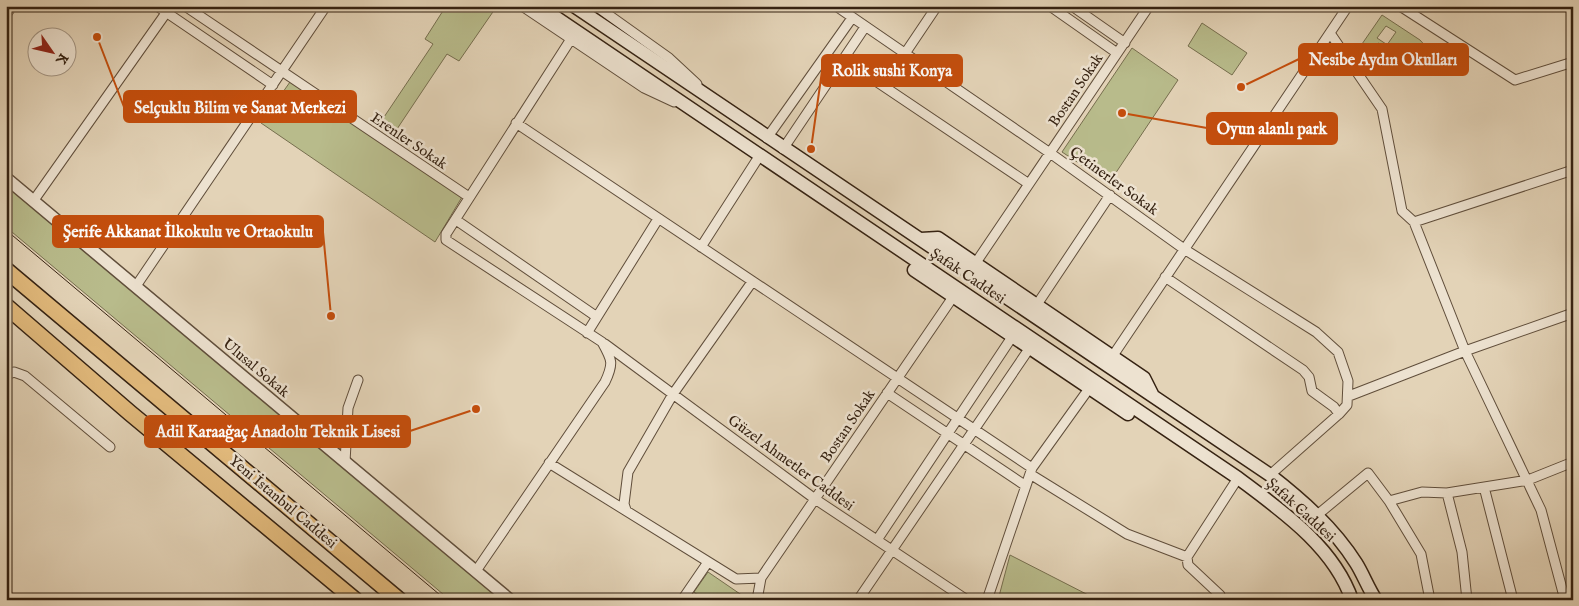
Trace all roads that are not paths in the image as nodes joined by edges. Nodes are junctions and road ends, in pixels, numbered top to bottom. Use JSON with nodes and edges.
{"nodes":[{"id":1,"x":12,"y":6,"type":"edge"},
{"id":2,"x":157,"y":6,"type":"edge"},
{"id":3,"x":185,"y":6,"type":"edge"},
{"id":4,"x":326,"y":6,"type":"edge"},
{"id":5,"x":522,"y":6,"type":"edge"},
{"id":6,"x":539,"y":6,"type":"edge"},
{"id":7,"x":574,"y":6,"type":"edge"},
{"id":8,"x":596,"y":6,"type":"edge"},
{"id":9,"x":836,"y":6,"type":"edge"},
{"id":10,"x":937,"y":6,"type":"edge"},
{"id":11,"x":1050,"y":6,"type":"edge"},
{"id":12,"x":1072,"y":6,"type":"edge"},
{"id":13,"x":1149,"y":6,"type":"edge"},
{"id":14,"x":1348,"y":6,"type":"edge"},
{"id":15,"x":1400,"y":6,"type":"edge"},
{"id":16,"x":166,"y":13,"type":"junction"},
{"id":17,"x":6,"y":15,"type":"edge"},
{"id":18,"x":852,"y":18,"type":"junction"},
{"id":19,"x":865,"y":27,"type":"junction"},
{"id":20,"x":1330,"y":32,"type":"junction"},
{"id":21,"x":571,"y":39,"type":"junction"},
{"id":22,"x":1125,"y":43,"type":"junction"},
{"id":23,"x":1117,"y":53,"type":"junction"},
{"id":24,"x":904,"y":55,"type":"junction"},
{"id":25,"x":843,"y":59,"type":"junction"},
{"id":26,"x":1573,"y":62,"type":"edge"},
{"id":27,"x":667,"y":69,"type":"junction"},
{"id":28,"x":282,"y":72,"type":"junction"},
{"id":29,"x":273,"y":85,"type":"junction"},
{"id":30,"x":656,"y":85,"type":"junction"},
{"id":31,"x":710,"y":99,"type":"junction"},
{"id":32,"x":698,"y":113,"type":"junction"},
{"id":33,"x":516,"y":123,"type":"junction"},
{"id":34,"x":767,"y":138,"type":"junction"},
{"id":35,"x":783,"y":149,"type":"junction"},
{"id":36,"x":1050,"y":153,"type":"junction"},
{"id":37,"x":760,"y":155,"type":"junction"},
{"id":38,"x":1573,"y":170,"type":"edge"},
{"id":39,"x":6,"y":178,"type":"edge"},
{"id":40,"x":1029,"y":184,"type":"junction"},
{"id":41,"x":1110,"y":195,"type":"junction"},
{"id":42,"x":469,"y":197,"type":"junction"},
{"id":43,"x":34,"y":200,"type":"junction"},
{"id":44,"x":658,"y":219,"type":"junction"},
{"id":45,"x":456,"y":220,"type":"junction"},
{"id":46,"x":1414,"y":222,"type":"junction"},
{"id":47,"x":921,"y":239,"type":"junction"},
{"id":48,"x":701,"y":247,"type":"junction"},
{"id":49,"x":1184,"y":249,"type":"junction"},
{"id":50,"x":909,"y":256,"type":"junction"},
{"id":51,"x":975,"y":264,"type":"junction"},
{"id":52,"x":6,"y":270,"type":"edge"},
{"id":53,"x":1165,"y":277,"type":"junction"},
{"id":54,"x":752,"y":282,"type":"junction"},
{"id":55,"x":136,"y":286,"type":"junction"},
{"id":56,"x":953,"y":297,"type":"junction"},
{"id":57,"x":6,"y":306,"type":"edge"},
{"id":58,"x":1036,"y":306,"type":"junction"},
{"id":59,"x":1573,"y":313,"type":"edge"},
{"id":60,"x":597,"y":317,"type":"junction"},
{"id":61,"x":588,"y":332,"type":"junction"},
{"id":62,"x":1012,"y":337,"type":"junction"},
{"id":63,"x":602,"y":342,"type":"junction"},
{"id":64,"x":1028,"y":349,"type":"junction"},
{"id":65,"x":1465,"y":351,"type":"junction"},
{"id":66,"x":1112,"y":357,"type":"junction"},
{"id":67,"x":6,"y":376,"type":"edge"},
{"id":68,"x":358,"y":380,"type":"dead end"},
{"id":69,"x":897,"y":380,"type":"junction"},
{"id":70,"x":1088,"y":390,"type":"junction"},
{"id":71,"x":887,"y":393,"type":"junction"},
{"id":72,"x":673,"y":394,"type":"junction"},
{"id":73,"x":1349,"y":396,"type":"junction"},
{"id":74,"x":1154,"y":398,"type":"junction"},
{"id":75,"x":1339,"y":414,"type":"junction"},
{"id":76,"x":1142,"y":415,"type":"junction"},
{"id":77,"x":958,"y":419,"type":"junction"},
{"id":78,"x":973,"y":430,"type":"junction"},
{"id":79,"x":948,"y":434,"type":"junction"},
{"id":80,"x":964,"y":444,"type":"junction"},
{"id":81,"x":110,"y":447,"type":"dead end"},
{"id":82,"x":345,"y":462,"type":"junction"},
{"id":83,"x":1573,"y":462,"type":"edge"},
{"id":84,"x":549,"y":463,"type":"junction"},
{"id":85,"x":1031,"y":471,"type":"junction"},
{"id":86,"x":1270,"y":475,"type":"junction"},
{"id":87,"x":1238,"y":478,"type":"junction"},
{"id":88,"x":1528,"y":480,"type":"junction"},
{"id":89,"x":1026,"y":486,"type":"junction"},
{"id":90,"x":1484,"y":487,"type":"junction"},
{"id":91,"x":1447,"y":492,"type":"junction"},
{"id":92,"x":815,"y":499,"type":"junction"},
{"id":93,"x":1390,"y":501,"type":"junction"},
{"id":94,"x":626,"y":510,"type":"junction"},
{"id":95,"x":1316,"y":516,"type":"junction"},
{"id":96,"x":877,"y":540,"type":"junction"},
{"id":97,"x":892,"y":550,"type":"junction"},
{"id":98,"x":1187,"y":556,"type":"junction"},
{"id":99,"x":708,"y":562,"type":"junction"},
{"id":100,"x":476,"y":571,"type":"junction"},
{"id":101,"x":761,"y":578,"type":"junction"},
{"id":102,"x":355,"y":600,"type":"edge"},
{"id":103,"x":400,"y":600,"type":"edge"},
{"id":104,"x":510,"y":600,"type":"edge"},
{"id":105,"x":682,"y":600,"type":"edge"},
{"id":106,"x":757,"y":600,"type":"edge"},
{"id":107,"x":858,"y":600,"type":"edge"},
{"id":108,"x":967,"y":600,"type":"edge"},
{"id":109,"x":987,"y":600,"type":"edge"},
{"id":110,"x":1220,"y":600,"type":"edge"},
{"id":111,"x":1352,"y":600,"type":"edge"},
{"id":112,"x":1376,"y":600,"type":"edge"},
{"id":113,"x":1430,"y":600,"type":"edge"},
{"id":114,"x":1467,"y":600,"type":"edge"},
{"id":115,"x":1512,"y":600,"type":"edge"},
{"id":116,"x":1565,"y":600,"type":"edge"}],
"edges":[{"from":1,"to":17,"type":"street"},
{"from":2,"to":16,"type":"street"},
{"from":3,"to":28,"type":"street","name":"Erenler Sokak"},
{"from":4,"to":28,"type":"street"},
{"from":5,"to":21,"type":"street"},
{"from":6,"to":30,"type":"main road","name":"Şafak Caddesi"},
{"from":7,"to":27,"type":"main road","name":"Şafak Caddesi"},
{"from":8,"to":31,"type":"street"},
{"from":9,"to":18,"type":"street","name":"Çetinerler Sokak"},
{"from":10,"to":24,"type":"street"},
{"from":11,"to":23,"type":"street"},
{"from":12,"to":22,"type":"street"},
{"from":13,"to":22,"type":"street","name":"Bostan Sokak"},
{"from":14,"to":20,"type":"street"},
{"from":15,"to":26,"type":"street"},
{"from":16,"to":29,"type":"street"},
{"from":16,"to":43,"type":"street"},
{"from":18,"to":19,"type":"street","name":"Çetinerler Sokak"},
{"from":18,"to":34,"type":"street"},
{"from":19,"to":24,"type":"street","name":"Çetinerler Sokak"},
{"from":19,"to":25,"type":"street"},
{"from":20,"to":46,"type":"street"},
{"from":20,"to":49,"type":"street"},
{"from":21,"to":32,"type":"street"},
{"from":21,"to":33,"type":"street"},
{"from":22,"to":23,"type":"street","name":"Bostan Sokak"},
{"from":23,"to":36,"type":"street","name":"Bostan Sokak"},
{"from":24,"to":36,"type":"street","name":"Çetinerler Sokak"},
{"from":25,"to":35,"type":"street"},
{"from":25,"to":40,"type":"street"},
{"from":27,"to":30,"type":"main road"},
{"from":27,"to":31,"type":"main road","name":"Şafak Caddesi"},
{"from":28,"to":29,"type":"street"},
{"from":28,"to":42,"type":"street","name":"Erenler Sokak"},
{"from":29,"to":55,"type":"street"},
{"from":30,"to":32,"type":"main road","name":"Şafak Caddesi"},
{"from":31,"to":34,"type":"main road","name":"Şafak Caddesi"},
{"from":32,"to":37,"type":"main road","name":"Şafak Caddesi"},
{"from":33,"to":42,"type":"street"},
{"from":33,"to":44,"type":"street"},
{"from":34,"to":35,"type":"main road","name":"Şafak Caddesi"},
{"from":35,"to":47,"type":"main road","name":"Şafak Caddesi"},
{"from":36,"to":40,"type":"street","name":"Bostan Sokak"},
{"from":36,"to":41,"type":"street","name":"Çetinerler Sokak"},
{"from":37,"to":48,"type":"street"},
{"from":37,"to":50,"type":"main road","name":"Şafak Caddesi"},
{"from":38,"to":46,"type":"street"},
{"from":39,"to":43,"type":"street","name":"Ulusal Sokak"},
{"from":40,"to":51,"type":"street","name":"Bostan Sokak"},
{"from":41,"to":49,"type":"street","name":"Çetinerler Sokak"},
{"from":41,"to":58,"type":"street"},
{"from":42,"to":45,"type":"street"},
{"from":43,"to":55,"type":"street","name":"Ulusal Sokak"},
{"from":44,"to":48,"type":"street"},
{"from":44,"to":60,"type":"street"},
{"from":45,"to":60,"type":"street"},
{"from":45,"to":61,"type":"street","name":"Güzel Ahmetler Caddesi"},
{"from":46,"to":65,"type":"street"},
{"from":47,"to":51,"type":"main road"},
{"from":47,"to":74,"type":"main road","name":"Şafak Caddesi"},
{"from":48,"to":54,"type":"street"},
{"from":49,"to":53,"type":"street"},
{"from":49,"to":73,"type":"street","name":"Çetinerler Sokak"},
{"from":50,"to":56,"type":"main road"},
{"from":50,"to":76,"type":"main road","name":"Şafak Caddesi"},
{"from":51,"to":58,"type":"main road"},
{"from":52,"to":103,"type":"highway","name":"Yeni İstanbul Caddesi"},
{"from":53,"to":66,"type":"street"},
{"from":53,"to":75,"type":"street"},
{"from":54,"to":69,"type":"street"},
{"from":54,"to":72,"type":"street"},
{"from":55,"to":82,"type":"street","name":"Ulusal Sokak"},
{"from":56,"to":62,"type":"main road"},
{"from":56,"to":69,"type":"street","name":"Bostan Sokak"},
{"from":57,"to":102,"type":"highway","name":"Yeni İstanbul Caddesi"},
{"from":58,"to":66,"type":"main road"},
{"from":59,"to":65,"type":"street"},
{"from":60,"to":61,"type":"street"},
{"from":61,"to":63,"type":"street","name":"Güzel Ahmetler Caddesi"},
{"from":62,"to":64,"type":"main road"},
{"from":62,"to":77,"type":"street"},
{"from":63,"to":72,"type":"street","name":"Güzel Ahmetler Caddesi"},
{"from":63,"to":84,"type":"street"},
{"from":64,"to":70,"type":"main road"},
{"from":64,"to":78,"type":"street"},
{"from":65,"to":73,"type":"street"},
{"from":65,"to":88,"type":"street"},
{"from":66,"to":74,"type":"main road"},
{"from":67,"to":81,"type":"street"},
{"from":68,"to":82,"type":"street"},
{"from":69,"to":71,"type":"street","name":"Bostan Sokak"},
{"from":69,"to":77,"type":"street"},
{"from":70,"to":76,"type":"main road"},
{"from":70,"to":85,"type":"street"},
{"from":71,"to":79,"type":"street"},
{"from":71,"to":92,"type":"street","name":"Bostan Sokak"},
{"from":72,"to":92,"type":"street","name":"Güzel Ahmetler Caddesi"},
{"from":72,"to":94,"type":"street"},
{"from":73,"to":75,"type":"street"},
{"from":74,"to":86,"type":"main road","name":"Şafak Caddesi"},
{"from":75,"to":86,"type":"street"},
{"from":76,"to":87,"type":"main road","name":"Şafak Caddesi"},
{"from":77,"to":78,"type":"street"},
{"from":77,"to":79,"type":"street"},
{"from":78,"to":80,"type":"street"},
{"from":78,"to":85,"type":"street"},
{"from":79,"to":80,"type":"street"},
{"from":79,"to":96,"type":"street"},
{"from":80,"to":89,"type":"street"},
{"from":80,"to":97,"type":"street"},
{"from":82,"to":100,"type":"street","name":"Ulusal Sokak"},
{"from":83,"to":88,"type":"street"},
{"from":84,"to":94,"type":"street"},
{"from":84,"to":100,"type":"street"},
{"from":85,"to":89,"type":"street"},
{"from":85,"to":98,"type":"street"},
{"from":86,"to":95,"type":"main road","name":"Şafak Caddesi"},
{"from":87,"to":98,"type":"street"},
{"from":87,"to":111,"type":"main road","name":"Şafak Caddesi"},
{"from":88,"to":90,"type":"street"},
{"from":88,"to":116,"type":"street"},
{"from":89,"to":109,"type":"street"},
{"from":90,"to":91,"type":"street"},
{"from":90,"to":115,"type":"street"},
{"from":91,"to":93,"type":"street"},
{"from":91,"to":114,"type":"street"},
{"from":92,"to":96,"type":"street","name":"Güzel Ahmetler Caddesi"},
{"from":92,"to":101,"type":"street","name":"Bostan Sokak"},
{"from":93,"to":95,"type":"street"},
{"from":93,"to":113,"type":"street"},
{"from":94,"to":99,"type":"street"},
{"from":95,"to":112,"type":"main road","name":"Şafak Caddesi"},
{"from":96,"to":97,"type":"street","name":"Güzel Ahmetler Caddesi"},
{"from":97,"to":107,"type":"street"},
{"from":97,"to":108,"type":"street","name":"Güzel Ahmetler Caddesi"},
{"from":98,"to":110,"type":"street"},
{"from":99,"to":101,"type":"street"},
{"from":99,"to":105,"type":"street"},
{"from":100,"to":104,"type":"street","name":"Ulusal Sokak"},
{"from":101,"to":106,"type":"street","name":"Bostan Sokak"}]}
